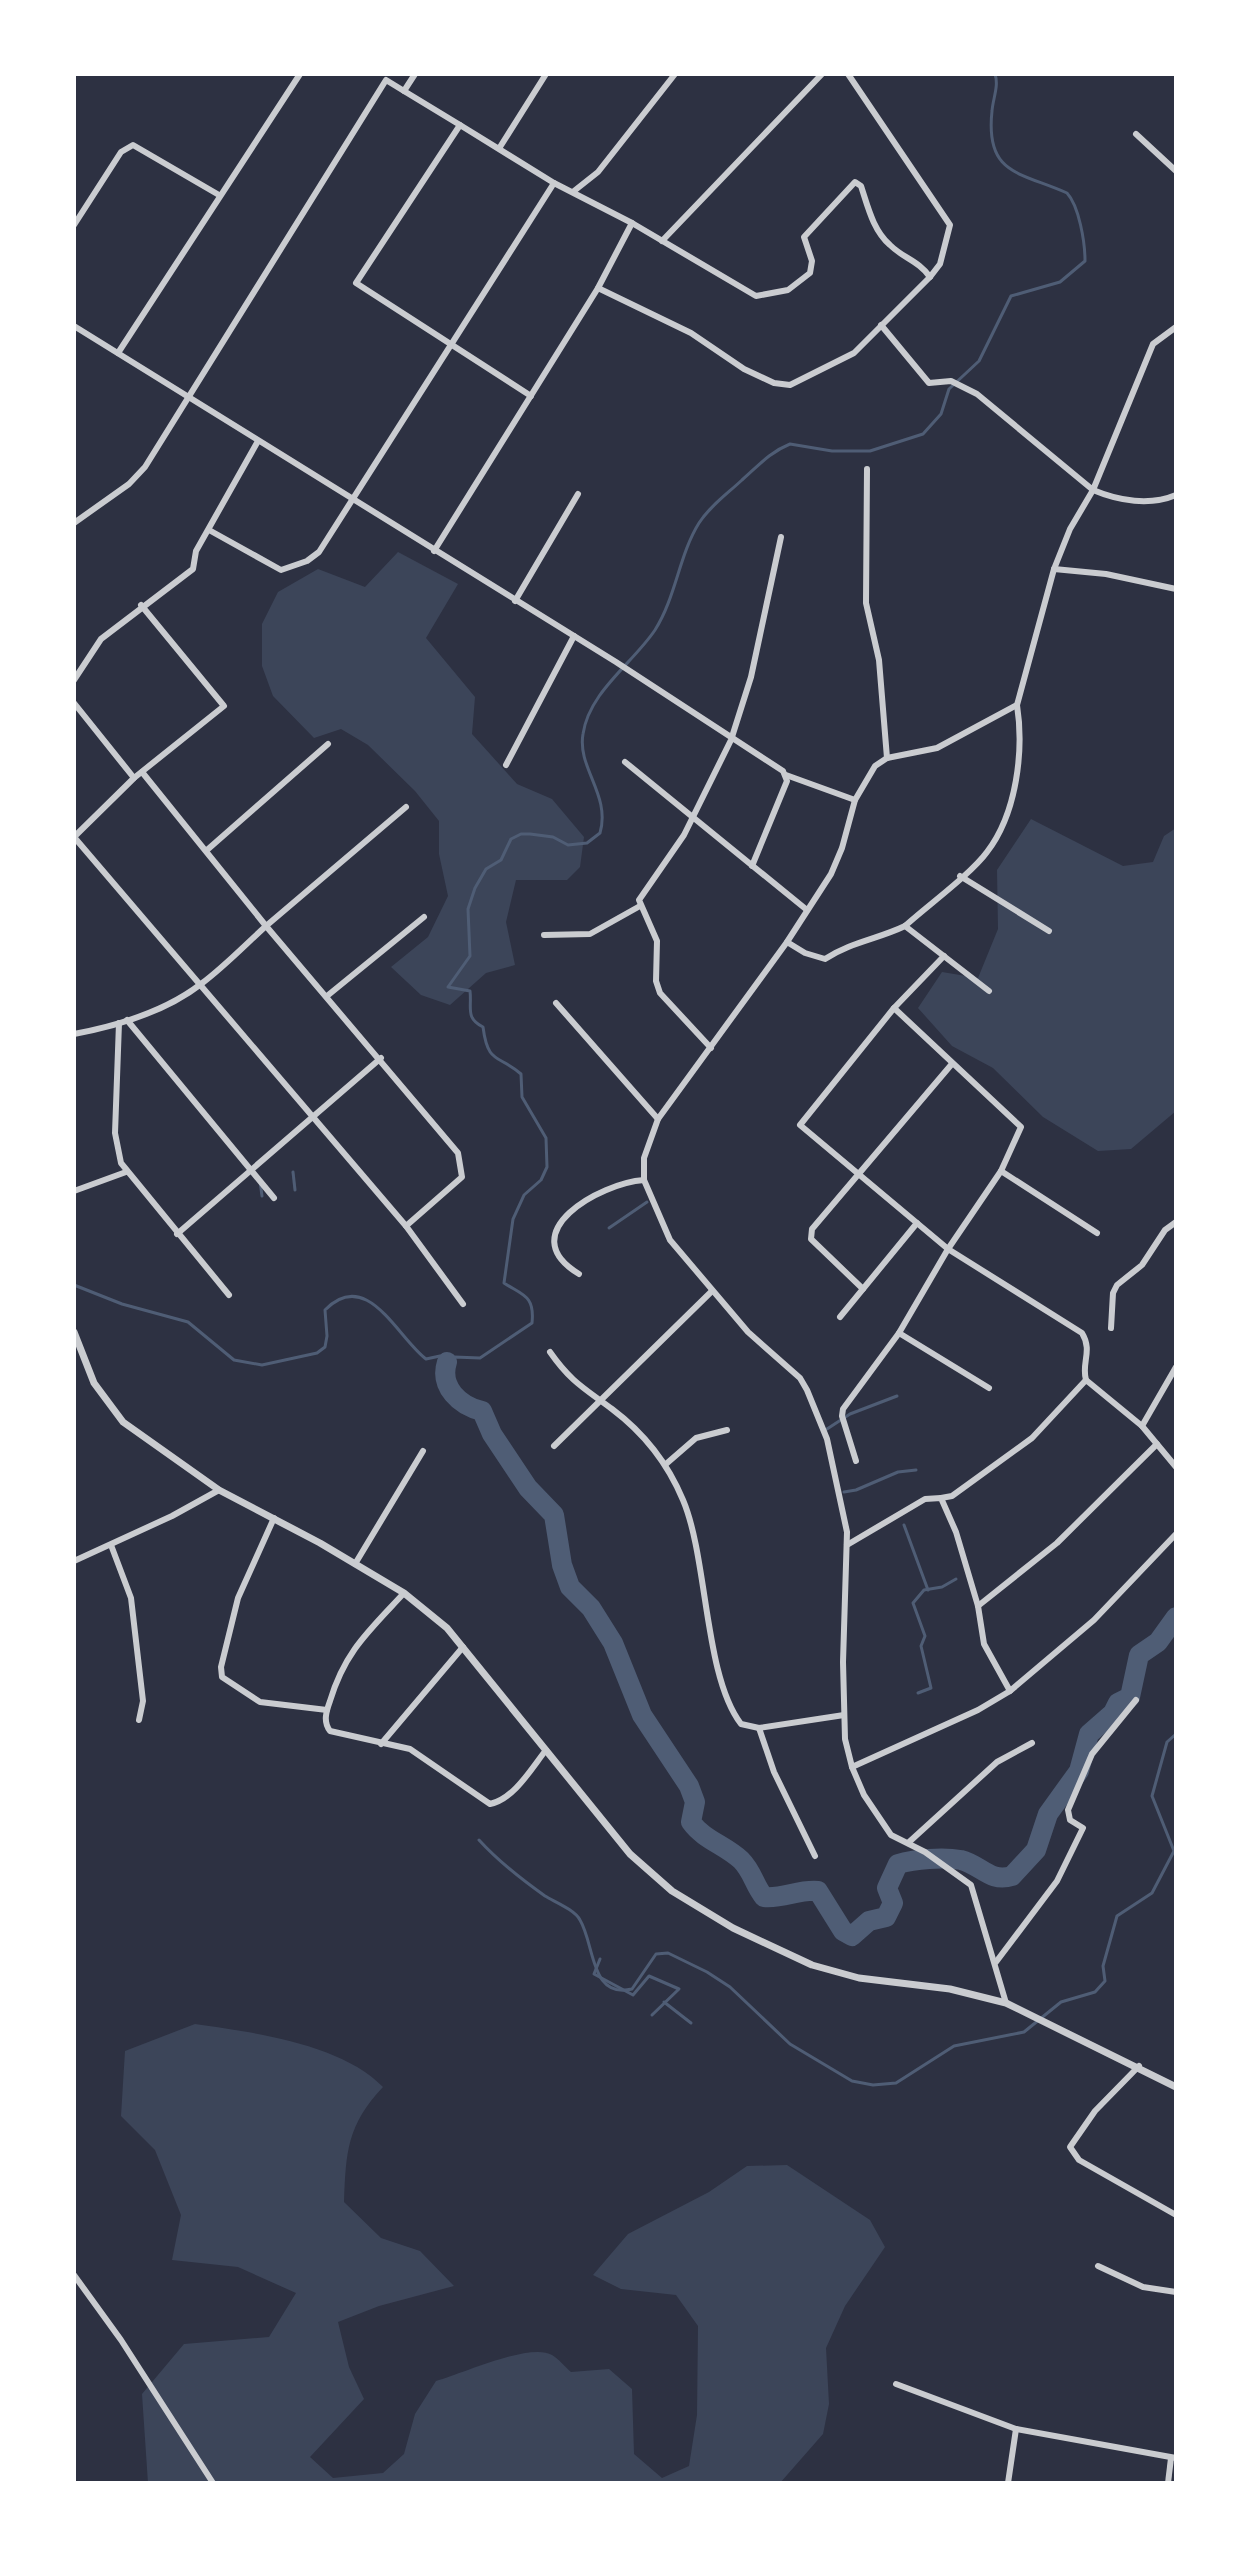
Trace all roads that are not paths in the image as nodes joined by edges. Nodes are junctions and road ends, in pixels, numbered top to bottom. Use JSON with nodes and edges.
{"nodes":[{"id":1,"x":300,"y":74,"type":"edge"},
{"id":2,"x":377,"y":74,"type":"edge"},
{"id":3,"x":415,"y":74,"type":"edge"},
{"id":4,"x":546,"y":74,"type":"edge"},
{"id":5,"x":675,"y":74,"type":"edge"},
{"id":6,"x":822,"y":74,"type":"edge"},
{"id":7,"x":848,"y":74,"type":"edge"},
{"id":8,"x":386,"y":80,"type":"junction"},
{"id":9,"x":404,"y":91,"type":"junction"},
{"id":10,"x":460,"y":125,"type":"junction"},
{"id":11,"x":1136,"y":134,"type":"dead end"},
{"id":12,"x":500,"y":147,"type":"junction"},
{"id":13,"x":1176,"y":171,"type":"edge"},
{"id":14,"x":554,"y":183,"type":"junction"},
{"id":15,"x":574,"y":191,"type":"junction"},
{"id":16,"x":219,"y":195,"type":"junction"},
{"id":17,"x":632,"y":223,"type":"junction"},
{"id":18,"x":74,"y":225,"type":"edge"},
{"id":19,"x":662,"y":241,"type":"junction"},
{"id":20,"x":930,"y":277,"type":"junction"},
{"id":21,"x":598,"y":288,"type":"junction"},
{"id":22,"x":881,"y":325,"type":"junction"},
{"id":23,"x":74,"y":326,"type":"edge"},
{"id":24,"x":1176,"y":327,"type":"edge"},
{"id":25,"x":451,"y":345,"type":"junction"},
{"id":26,"x":118,"y":353,"type":"junction"},
{"id":27,"x":187,"y":396,"type":"junction"},
{"id":28,"x":531,"y":396,"type":"junction"},
{"id":29,"x":258,"y":441,"type":"junction"},
{"id":30,"x":867,"y":469,"type":"dead end"},
{"id":31,"x":1093,"y":490,"type":"junction"},
{"id":32,"x":578,"y":494,"type":"dead end"},
{"id":33,"x":1176,"y":495,"type":"edge"},
{"id":34,"x":353,"y":501,"type":"junction"},
{"id":35,"x":74,"y":523,"type":"edge"},
{"id":36,"x":209,"y":530,"type":"junction"},
{"id":37,"x":781,"y":537,"type":"dead end"},
{"id":38,"x":434,"y":551,"type":"junction"},
{"id":39,"x":1054,"y":569,"type":"junction"},
{"id":40,"x":1176,"y":589,"type":"edge"},
{"id":41,"x":515,"y":601,"type":"junction"},
{"id":42,"x":141,"y":605,"type":"junction"},
{"id":43,"x":574,"y":636,"type":"junction"},
{"id":44,"x":74,"y":680,"type":"edge"},
{"id":45,"x":74,"y":703,"type":"edge"},
{"id":46,"x":1017,"y":705,"type":"junction"},
{"id":47,"x":731,"y":740,"type":"junction"},
{"id":48,"x":328,"y":744,"type":"dead end"},
{"id":49,"x":887,"y":758,"type":"junction"},
{"id":50,"x":625,"y":762,"type":"dead end"},
{"id":51,"x":506,"y":765,"type":"dead end"},
{"id":52,"x":142,"y":772,"type":"junction"},
{"id":53,"x":786,"y":775,"type":"junction"},
{"id":54,"x":134,"y":778,"type":"junction"},
{"id":55,"x":855,"y":800,"type":"junction"},
{"id":56,"x":406,"y":807,"type":"dead end"},
{"id":57,"x":693,"y":818,"type":"junction"},
{"id":58,"x":74,"y":837,"type":"edge"},
{"id":59,"x":207,"y":850,"type":"junction"},
{"id":60,"x":752,"y":866,"type":"junction"},
{"id":61,"x":960,"y":876,"type":"junction"},
{"id":62,"x":640,"y":906,"type":"junction"},
{"id":63,"x":807,"y":910,"type":"junction"},
{"id":64,"x":424,"y":917,"type":"dead end"},
{"id":65,"x":266,"y":926,"type":"junction"},
{"id":66,"x":905,"y":926,"type":"junction"},
{"id":67,"x":1049,"y":931,"type":"dead end"},
{"id":68,"x":544,"y":935,"type":"dead end"},
{"id":69,"x":787,"y":942,"type":"junction"},
{"id":70,"x":944,"y":956,"type":"junction"},
{"id":71,"x":200,"y":985,"type":"junction"},
{"id":72,"x":989,"y":991,"type":"dead end"},
{"id":73,"x":327,"y":996,"type":"junction"},
{"id":74,"x":556,"y":1003,"type":"dead end"},
{"id":75,"x":894,"y":1008,"type":"junction"},
{"id":76,"x":127,"y":1020,"type":"junction"},
{"id":77,"x":119,"y":1023,"type":"junction"},
{"id":78,"x":74,"y":1034,"type":"edge"},
{"id":79,"x":711,"y":1048,"type":"junction"},
{"id":80,"x":381,"y":1058,"type":"junction"},
{"id":81,"x":951,"y":1065,"type":"junction"},
{"id":82,"x":311,"y":1118,"type":"junction"},
{"id":83,"x":658,"y":1119,"type":"junction"},
{"id":84,"x":1001,"y":1171,"type":"junction"},
{"id":85,"x":126,"y":1172,"type":"junction"},
{"id":86,"x":251,"y":1172,"type":"junction"},
{"id":87,"x":857,"y":1174,"type":"junction"},
{"id":88,"x":644,"y":1180,"type":"junction"},
{"id":89,"x":74,"y":1191,"type":"edge"},
{"id":90,"x":274,"y":1198,"type":"dead end"},
{"id":91,"x":1176,"y":1222,"type":"edge"},
{"id":92,"x":917,"y":1223,"type":"junction"},
{"id":93,"x":406,"y":1226,"type":"junction"},
{"id":94,"x":1097,"y":1233,"type":"dead end"},
{"id":95,"x":177,"y":1234,"type":"junction"},
{"id":96,"x":948,"y":1249,"type":"junction"},
{"id":97,"x":579,"y":1274,"type":"dead end"},
{"id":98,"x":863,"y":1289,"type":"junction"},
{"id":99,"x":712,"y":1291,"type":"junction"},
{"id":100,"x":229,"y":1295,"type":"dead end"},
{"id":101,"x":463,"y":1304,"type":"dead end"},
{"id":102,"x":840,"y":1317,"type":"dead end"},
{"id":103,"x":1111,"y":1328,"type":"dead end"},
{"id":104,"x":74,"y":1332,"type":"edge"},
{"id":105,"x":899,"y":1333,"type":"junction"},
{"id":106,"x":550,"y":1352,"type":"dead end"},
{"id":107,"x":1176,"y":1367,"type":"edge"},
{"id":108,"x":1086,"y":1380,"type":"junction"},
{"id":109,"x":989,"y":1388,"type":"dead end"},
{"id":110,"x":598,"y":1401,"type":"junction"},
{"id":111,"x":1142,"y":1426,"type":"junction"},
{"id":112,"x":727,"y":1430,"type":"dead end"},
{"id":113,"x":1157,"y":1444,"type":"junction"},
{"id":114,"x":554,"y":1446,"type":"dead end"},
{"id":115,"x":423,"y":1451,"type":"dead end"},
{"id":116,"x":856,"y":1461,"type":"dead end"},
{"id":117,"x":666,"y":1464,"type":"junction"},
{"id":118,"x":1176,"y":1467,"type":"edge"},
{"id":119,"x":219,"y":1490,"type":"junction"},
{"id":120,"x":941,"y":1498,"type":"junction"},
{"id":121,"x":274,"y":1518,"type":"junction"},
{"id":122,"x":1176,"y":1534,"type":"edge"},
{"id":123,"x":111,"y":1545,"type":"junction"},
{"id":124,"x":847,"y":1545,"type":"junction"},
{"id":125,"x":74,"y":1561,"type":"edge"},
{"id":126,"x":355,"y":1564,"type":"junction"},
{"id":127,"x":404,"y":1593,"type":"junction"},
{"id":128,"x":978,"y":1606,"type":"junction"},
{"id":129,"x":463,"y":1647,"type":"junction"},
{"id":130,"x":1010,"y":1691,"type":"junction"},
{"id":131,"x":1136,"y":1700,"type":"dead end"},
{"id":132,"x":327,"y":1710,"type":"junction"},
{"id":133,"x":844,"y":1715,"type":"junction"},
{"id":134,"x":139,"y":1720,"type":"dead end"},
{"id":135,"x":759,"y":1728,"type":"junction"},
{"id":136,"x":1032,"y":1743,"type":"dead end"},
{"id":137,"x":381,"y":1744,"type":"junction"},
{"id":138,"x":546,"y":1750,"type":"junction"},
{"id":139,"x":852,"y":1767,"type":"junction"},
{"id":140,"x":908,"y":1843,"type":"junction"},
{"id":141,"x":815,"y":1856,"type":"dead end"},
{"id":142,"x":996,"y":1962,"type":"junction"},
{"id":143,"x":1006,"y":2003,"type":"junction"},
{"id":144,"x":1139,"y":2066,"type":"junction"},
{"id":145,"x":1176,"y":2087,"type":"edge"},
{"id":146,"x":1176,"y":2215,"type":"edge"},
{"id":147,"x":1098,"y":2266,"type":"dead end"},
{"id":148,"x":74,"y":2275,"type":"edge"},
{"id":149,"x":1176,"y":2292,"type":"edge"},
{"id":150,"x":896,"y":2384,"type":"dead end"},
{"id":151,"x":1016,"y":2429,"type":"junction"},
{"id":152,"x":1173,"y":2458,"type":"edge"},
{"id":153,"x":213,"y":2483,"type":"edge"},
{"id":154,"x":1008,"y":2483,"type":"edge"},
{"id":155,"x":1168,"y":2483,"type":"edge"}],
"edges":[{"from":1,"to":16,"type":"street"},
{"from":2,"to":8,"type":"street"},
{"from":3,"to":9,"type":"street"},
{"from":4,"to":12,"type":"street"},
{"from":5,"to":15,"type":"street"},
{"from":6,"to":19,"type":"street"},
{"from":7,"to":20,"type":"street"},
{"from":8,"to":9,"type":"street"},
{"from":8,"to":27,"type":"street"},
{"from":9,"to":10,"type":"street"},
{"from":10,"to":12,"type":"street"},
{"from":10,"to":25,"type":"street"},
{"from":11,"to":13,"type":"street"},
{"from":12,"to":14,"type":"street"},
{"from":14,"to":15,"type":"street"},
{"from":14,"to":25,"type":"street"},
{"from":15,"to":17,"type":"street"},
{"from":16,"to":18,"type":"street"},
{"from":16,"to":26,"type":"street"},
{"from":17,"to":19,"type":"street"},
{"from":17,"to":21,"type":"street"},
{"from":19,"to":20,"type":"street"},
{"from":20,"to":22,"type":"street"},
{"from":21,"to":22,"type":"street"},
{"from":21,"to":28,"type":"street"},
{"from":22,"to":31,"type":"street"},
{"from":23,"to":26,"type":"street"},
{"from":24,"to":31,"type":"street"},
{"from":25,"to":28,"type":"street"},
{"from":25,"to":34,"type":"street"},
{"from":26,"to":27,"type":"street"},
{"from":27,"to":29,"type":"street"},
{"from":27,"to":35,"type":"street"},
{"from":28,"to":38,"type":"street"},
{"from":29,"to":34,"type":"street"},
{"from":29,"to":36,"type":"street"},
{"from":30,"to":49,"type":"street"},
{"from":31,"to":33,"type":"street"},
{"from":31,"to":39,"type":"street"},
{"from":32,"to":41,"type":"street"},
{"from":34,"to":36,"type":"street"},
{"from":34,"to":38,"type":"street"},
{"from":36,"to":42,"type":"street"},
{"from":37,"to":47,"type":"street"},
{"from":38,"to":41,"type":"street"},
{"from":39,"to":40,"type":"street"},
{"from":39,"to":46,"type":"street"},
{"from":41,"to":43,"type":"street"},
{"from":42,"to":44,"type":"street"},
{"from":42,"to":52,"type":"street"},
{"from":43,"to":47,"type":"street"},
{"from":43,"to":51,"type":"street"},
{"from":45,"to":54,"type":"street"},
{"from":46,"to":49,"type":"street"},
{"from":46,"to":61,"type":"street"},
{"from":47,"to":53,"type":"street"},
{"from":47,"to":57,"type":"street"},
{"from":48,"to":59,"type":"street"},
{"from":49,"to":55,"type":"street"},
{"from":50,"to":57,"type":"street"},
{"from":52,"to":54,"type":"street"},
{"from":52,"to":59,"type":"street"},
{"from":53,"to":55,"type":"street"},
{"from":53,"to":60,"type":"street"},
{"from":54,"to":58,"type":"street"},
{"from":55,"to":63,"type":"street"},
{"from":56,"to":65,"type":"street"},
{"from":57,"to":60,"type":"street"},
{"from":57,"to":62,"type":"street"},
{"from":58,"to":71,"type":"street"},
{"from":59,"to":65,"type":"street"},
{"from":60,"to":63,"type":"street"},
{"from":61,"to":66,"type":"street"},
{"from":61,"to":67,"type":"street"},
{"from":62,"to":68,"type":"street"},
{"from":62,"to":79,"type":"street"},
{"from":63,"to":69,"type":"street"},
{"from":64,"to":73,"type":"street"},
{"from":65,"to":71,"type":"street"},
{"from":65,"to":73,"type":"street"},
{"from":66,"to":69,"type":"street"},
{"from":66,"to":70,"type":"street"},
{"from":69,"to":79,"type":"street"},
{"from":70,"to":72,"type":"street"},
{"from":70,"to":75,"type":"street"},
{"from":71,"to":76,"type":"street"},
{"from":71,"to":82,"type":"street"},
{"from":73,"to":80,"type":"street"},
{"from":74,"to":83,"type":"street"},
{"from":75,"to":81,"type":"street"},
{"from":75,"to":87,"type":"street"},
{"from":76,"to":77,"type":"street"},
{"from":76,"to":86,"type":"street"},
{"from":77,"to":78,"type":"street"},
{"from":77,"to":85,"type":"street"},
{"from":79,"to":83,"type":"street"},
{"from":80,"to":82,"type":"street"},
{"from":80,"to":93,"type":"street"},
{"from":81,"to":84,"type":"street"},
{"from":81,"to":87,"type":"street"},
{"from":82,"to":86,"type":"street"},
{"from":82,"to":93,"type":"street"},
{"from":83,"to":88,"type":"street"},
{"from":84,"to":94,"type":"street"},
{"from":84,"to":96,"type":"street"},
{"from":85,"to":89,"type":"street"},
{"from":85,"to":95,"type":"street"},
{"from":86,"to":90,"type":"street"},
{"from":86,"to":95,"type":"street"},
{"from":87,"to":92,"type":"street"},
{"from":87,"to":98,"type":"street"},
{"from":88,"to":97,"type":"street"},
{"from":88,"to":99,"type":"street"},
{"from":91,"to":103,"type":"street"},
{"from":92,"to":96,"type":"street"},
{"from":92,"to":98,"type":"street"},
{"from":93,"to":101,"type":"street"},
{"from":95,"to":100,"type":"street"},
{"from":96,"to":105,"type":"street"},
{"from":96,"to":108,"type":"street"},
{"from":98,"to":102,"type":"street"},
{"from":99,"to":110,"type":"street"},
{"from":99,"to":124,"type":"street"},
{"from":104,"to":119,"type":"street"},
{"from":105,"to":109,"type":"street"},
{"from":105,"to":116,"type":"street"},
{"from":106,"to":110,"type":"street"},
{"from":107,"to":111,"type":"street"},
{"from":108,"to":111,"type":"street"},
{"from":108,"to":120,"type":"street"},
{"from":110,"to":114,"type":"street"},
{"from":110,"to":117,"type":"street"},
{"from":111,"to":113,"type":"street"},
{"from":112,"to":117,"type":"street"},
{"from":113,"to":118,"type":"street"},
{"from":113,"to":128,"type":"street"},
{"from":115,"to":126,"type":"street"},
{"from":117,"to":135,"type":"street"},
{"from":119,"to":121,"type":"street"},
{"from":119,"to":123,"type":"street"},
{"from":120,"to":124,"type":"street"},
{"from":120,"to":128,"type":"street"},
{"from":121,"to":126,"type":"street"},
{"from":121,"to":132,"type":"street"},
{"from":122,"to":130,"type":"street"},
{"from":123,"to":125,"type":"street"},
{"from":123,"to":134,"type":"street"},
{"from":124,"to":133,"type":"street"},
{"from":126,"to":127,"type":"street"},
{"from":127,"to":129,"type":"street"},
{"from":127,"to":132,"type":"street"},
{"from":128,"to":130,"type":"street"},
{"from":129,"to":137,"type":"street"},
{"from":129,"to":138,"type":"street"},
{"from":130,"to":139,"type":"street"},
{"from":131,"to":142,"type":"street"},
{"from":132,"to":137,"type":"street"},
{"from":133,"to":135,"type":"street"},
{"from":133,"to":139,"type":"street"},
{"from":135,"to":141,"type":"street"},
{"from":136,"to":140,"type":"street"},
{"from":137,"to":138,"type":"street"},
{"from":138,"to":143,"type":"street"},
{"from":139,"to":140,"type":"street"},
{"from":140,"to":142,"type":"street"},
{"from":142,"to":143,"type":"street"},
{"from":143,"to":144,"type":"street"},
{"from":144,"to":145,"type":"street"},
{"from":144,"to":146,"type":"street"},
{"from":147,"to":149,"type":"street"},
{"from":148,"to":153,"type":"street"},
{"from":150,"to":151,"type":"street"},
{"from":151,"to":152,"type":"street"},
{"from":151,"to":154,"type":"street"},
{"from":152,"to":155,"type":"street"}]}
